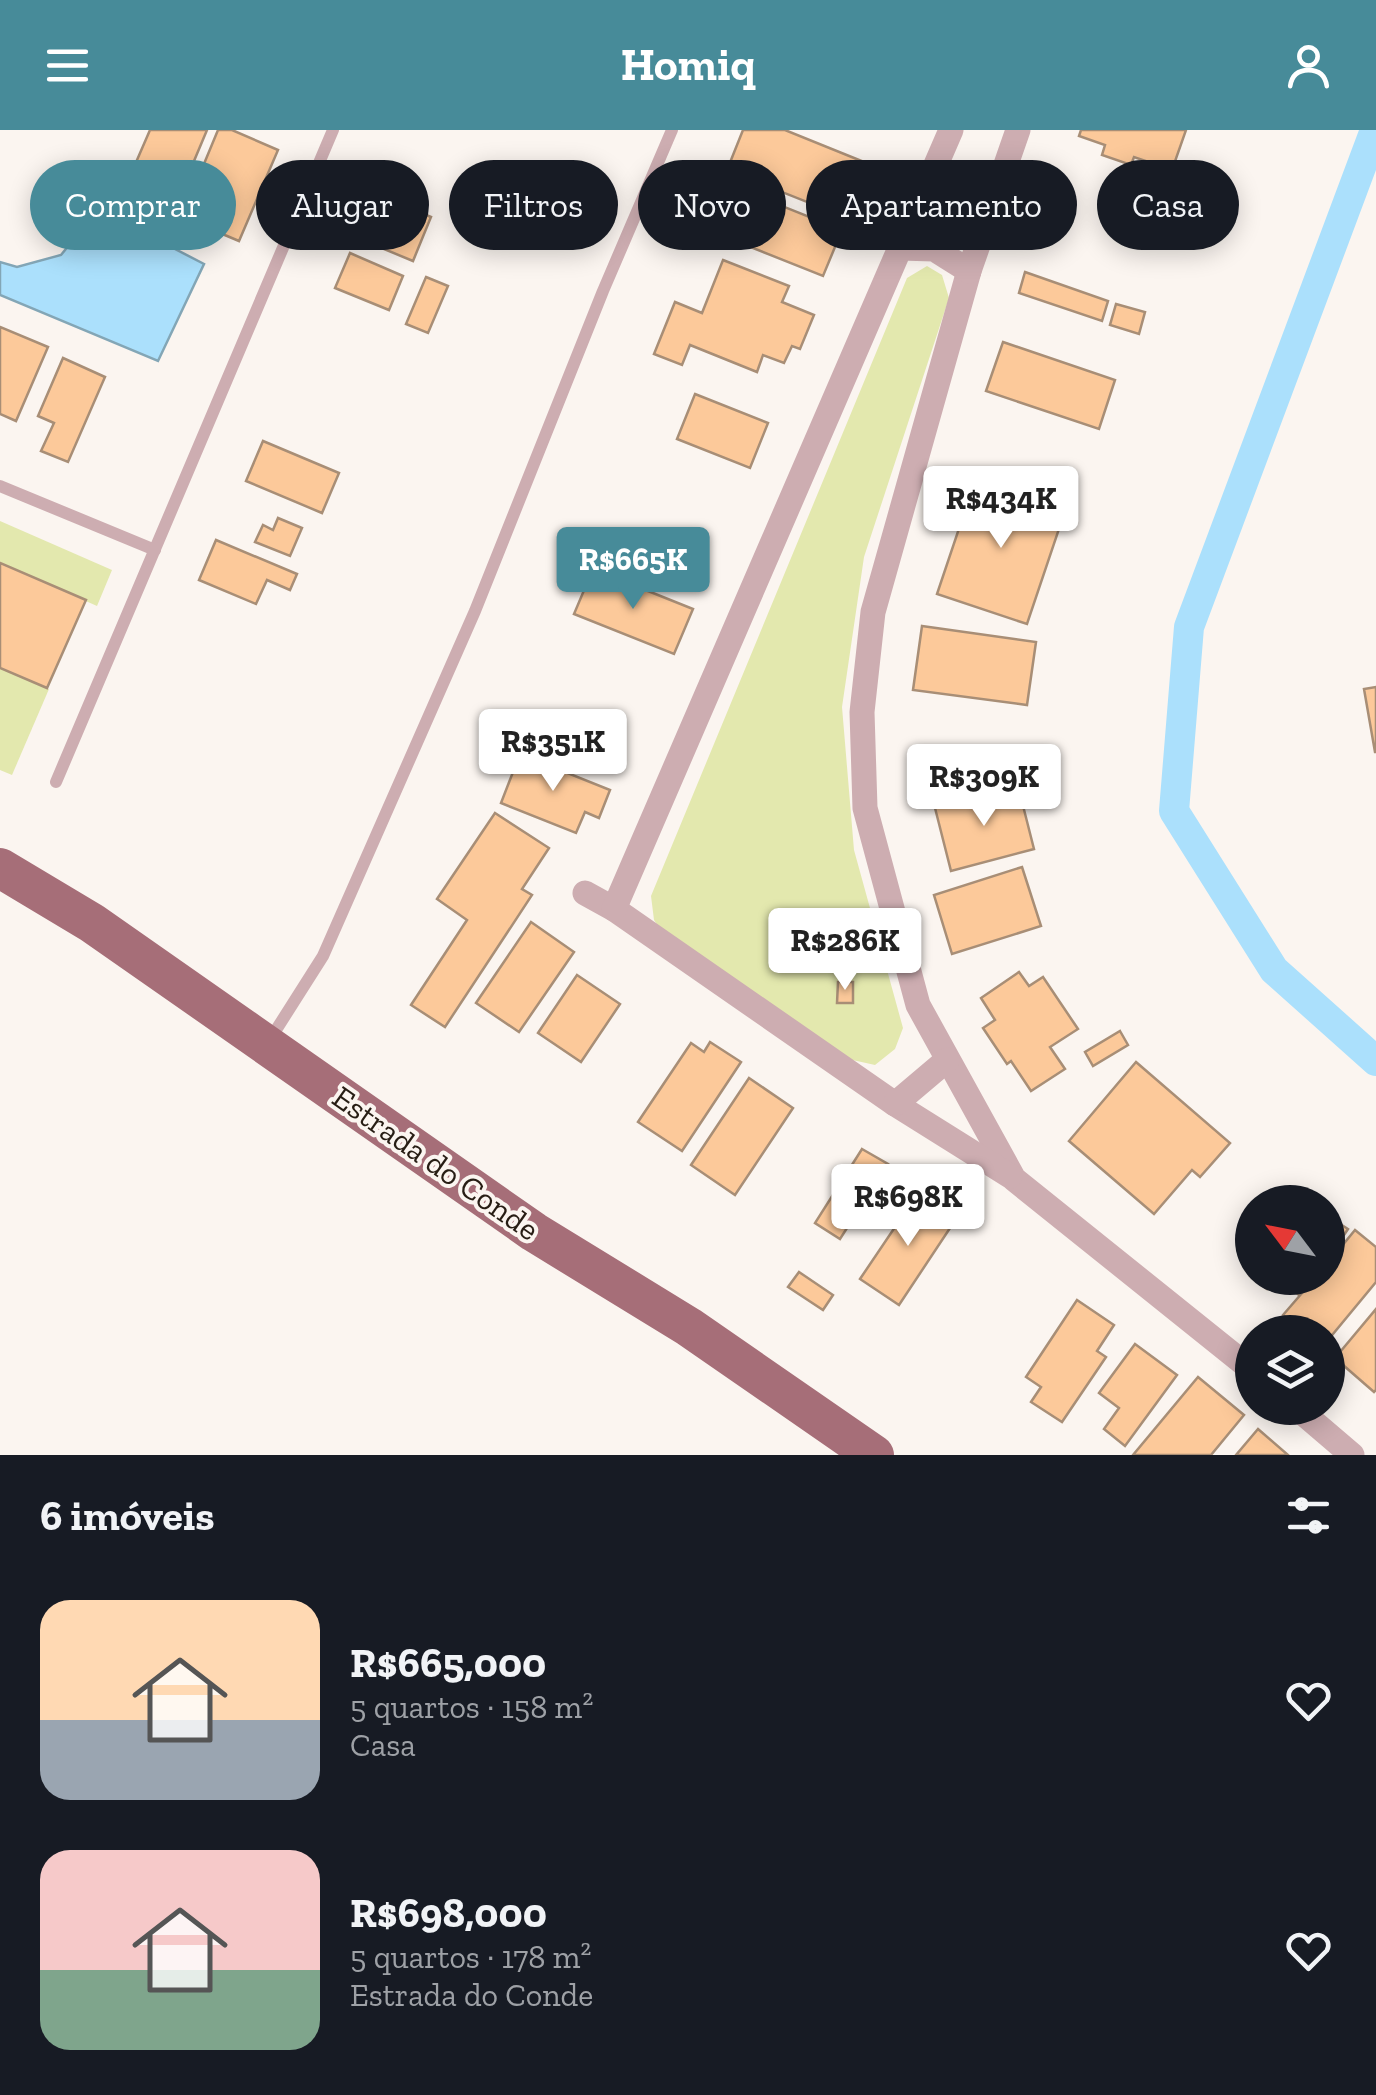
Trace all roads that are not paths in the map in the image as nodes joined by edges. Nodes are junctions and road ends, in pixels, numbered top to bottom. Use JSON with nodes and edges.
{"nodes":[{"id":1,"x":333,"y":130,"type":"edge"},
{"id":2,"x":672,"y":130,"type":"edge"},
{"id":3,"x":951,"y":130,"type":"edge"},
{"id":4,"x":1018,"y":130,"type":"edge"},
{"id":5,"x":938,"y":160,"type":"edge"},
{"id":6,"x":899,"y":250,"type":"edge"},
{"id":7,"x":936,"y":250,"type":"edge"},
{"id":8,"x":969,"y":270,"type":"junction"},
{"id":9,"x":0,"y":486,"type":"edge"},
{"id":10,"x":155,"y":550,"type":"junction"},
{"id":11,"x":56,"y":782,"type":"dead end"},
{"id":12,"x":0,"y":868,"type":"edge"},
{"id":13,"x":585,"y":893,"type":"dead end"},
{"id":14,"x":614,"y":909,"type":"junction"},
{"id":15,"x":266,"y":1045,"type":"junction"},
{"id":16,"x":947,"y":1060,"type":"junction"},
{"id":17,"x":895,"y":1104,"type":"junction"},
{"id":18,"x":1014,"y":1179,"type":"junction"},
{"id":19,"x":1235,"y":1356,"type":"edge"},
{"id":20,"x":1316,"y":1425,"type":"edge"},
{"id":21,"x":874,"y":1455,"type":"edge"},
{"id":22,"x":1352,"y":1455,"type":"edge"}],
"edges":[{"from":1,"to":10,"type":"lane"},
{"from":2,"to":15,"type":"lane"},
{"from":3,"to":5,"type":"street"},
{"from":4,"to":8,"type":"street"},
{"from":6,"to":14,"type":"street"},
{"from":7,"to":8,"type":"street"},
{"from":8,"to":16,"type":"street"},
{"from":9,"to":10,"type":"lane"},
{"from":10,"to":11,"type":"lane"},
{"from":12,"to":15,"type":"main road","name":"Estrada do Conde"},
{"from":13,"to":14,"type":"street"},
{"from":14,"to":17,"type":"street"},
{"from":15,"to":21,"type":"main road","name":"Estrada do Conde"},
{"from":16,"to":17,"type":"street"},
{"from":16,"to":18,"type":"street"},
{"from":17,"to":18,"type":"street"},
{"from":18,"to":19,"type":"street"},
{"from":20,"to":22,"type":"street"}]}
